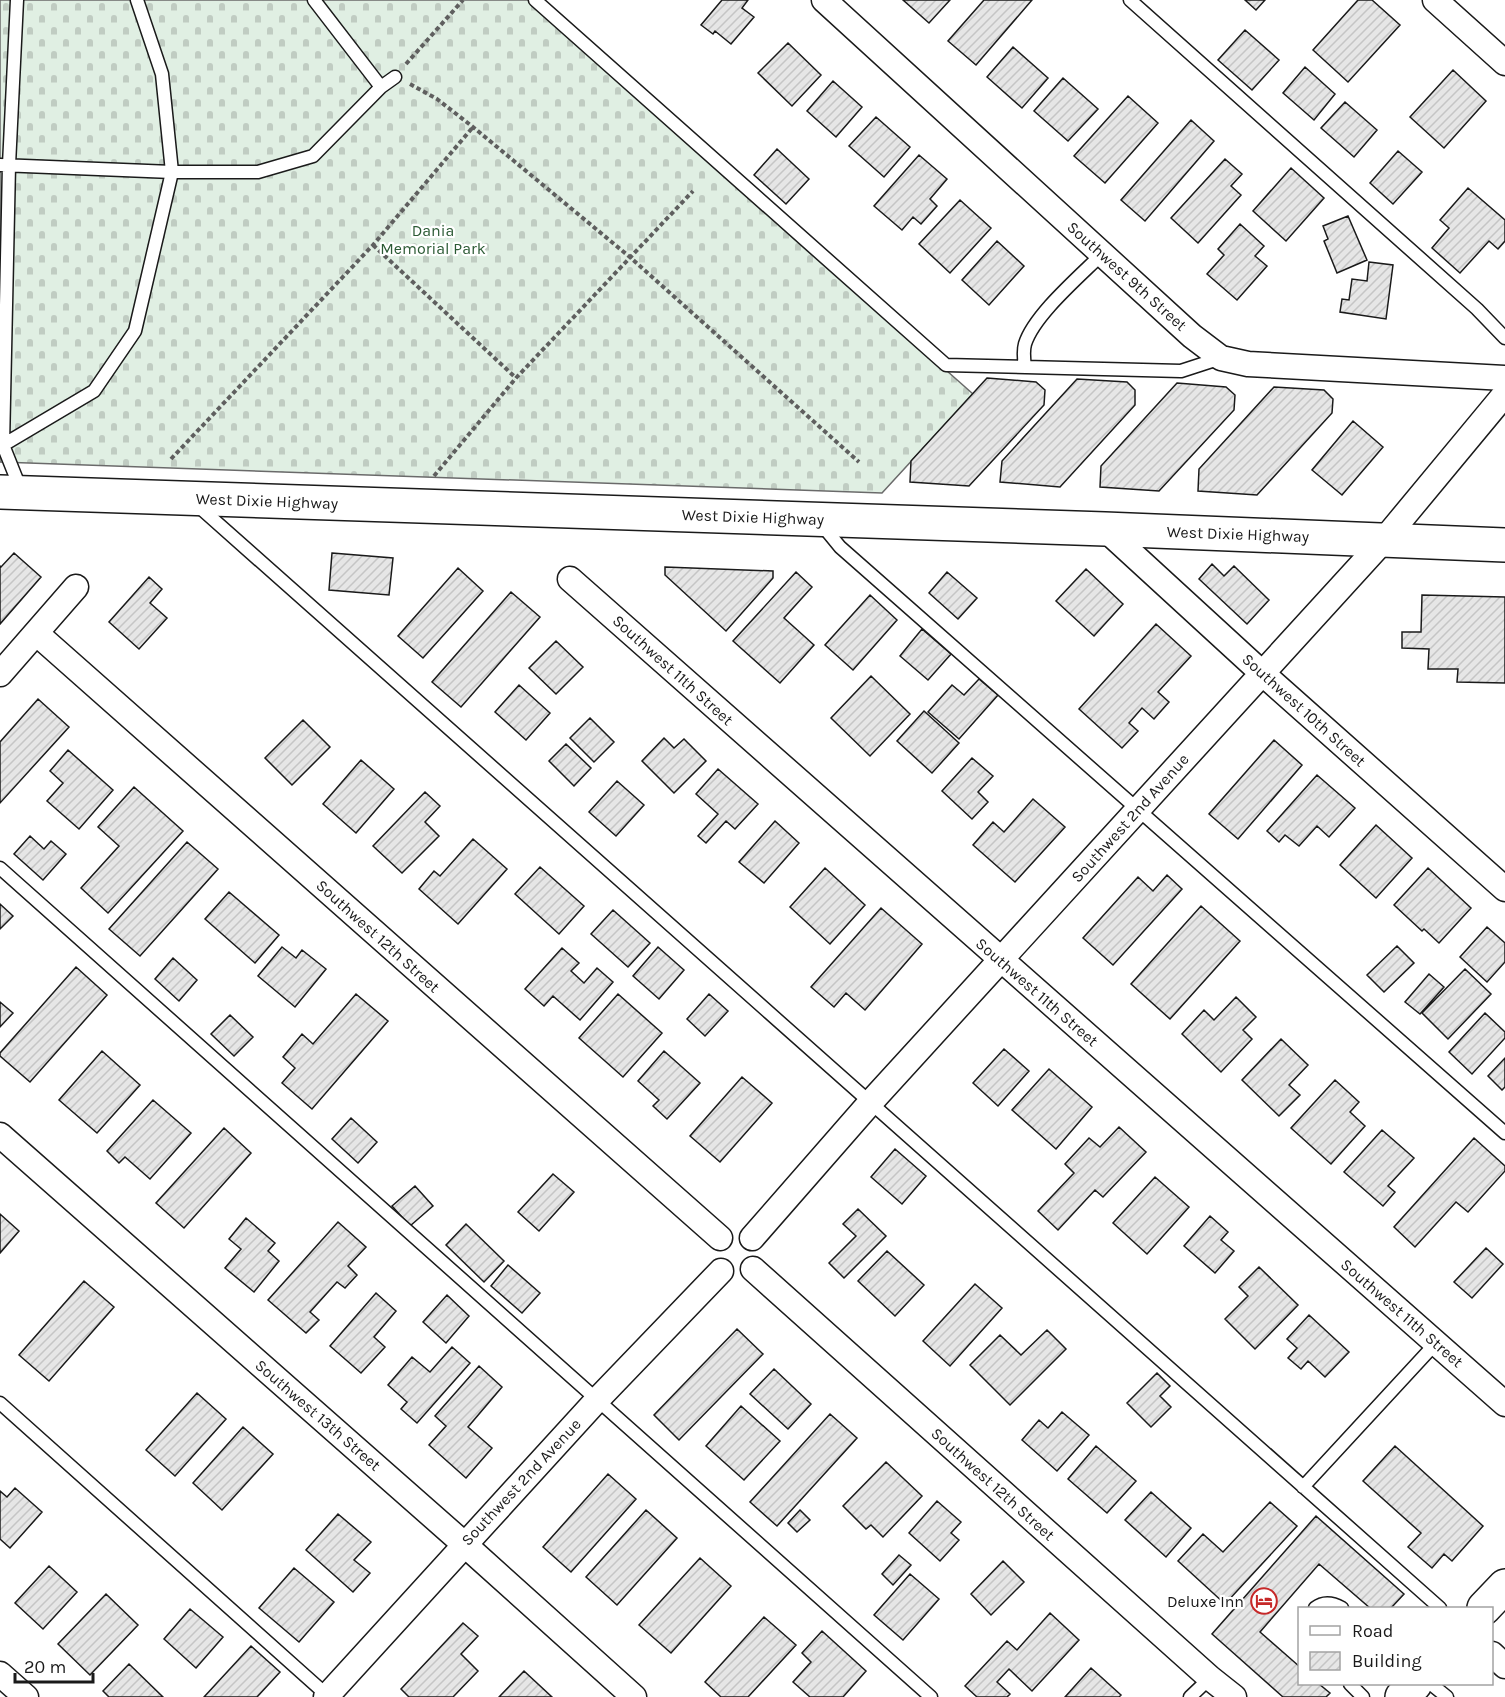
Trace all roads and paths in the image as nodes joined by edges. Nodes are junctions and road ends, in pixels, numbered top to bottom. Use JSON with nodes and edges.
{"nodes":[{"id":1,"x":17,"y":0,"type":"edge"},
{"id":2,"x":138,"y":0,"type":"edge"},
{"id":3,"x":314,"y":0,"type":"edge"},
{"id":4,"x":463,"y":0,"type":"edge"},
{"id":5,"x":535,"y":0,"type":"edge"},
{"id":6,"x":824,"y":0,"type":"edge"},
{"id":7,"x":1130,"y":0,"type":"edge"},
{"id":8,"x":1434,"y":0,"type":"edge"},
{"id":9,"x":1505,"y":63,"type":"edge"},
{"id":10,"x":395,"y":77,"type":"junction"},
{"id":11,"x":381,"y":87,"type":"junction"},
{"id":12,"x":473,"y":128,"type":"junction"},
{"id":13,"x":4,"y":165,"type":"edge"},
{"id":14,"x":172,"y":172,"type":"junction"},
{"id":15,"x":693,"y":191,"type":"dead end"},
{"id":16,"x":373,"y":245,"type":"junction"},
{"id":17,"x":1102,"y":254,"type":"junction"},
{"id":18,"x":631,"y":258,"type":"junction"},
{"id":19,"x":1505,"y":338,"type":"edge"},
{"id":20,"x":1221,"y":358,"type":"junction"},
{"id":21,"x":1024,"y":367,"type":"junction"},
{"id":22,"x":516,"y":378,"type":"junction"},
{"id":23,"x":1505,"y":378,"type":"edge"},
{"id":24,"x":1505,"y":394,"type":"edge"},
{"id":25,"x":1,"y":445,"type":"edge"},
{"id":26,"x":171,"y":459,"type":"dead end"},
{"id":27,"x":859,"y":462,"type":"dead end"},
{"id":28,"x":434,"y":476,"type":"dead end"},
{"id":29,"x":11,"y":492,"type":"edge"},
{"id":30,"x":190,"y":498,"type":"junction"},
{"id":31,"x":817,"y":519,"type":"junction"},
{"id":32,"x":1105,"y":529,"type":"junction"},
{"id":33,"x":1384,"y":540,"type":"junction"},
{"id":34,"x":1505,"y":545,"type":"edge"},
{"id":35,"x":570,"y":579,"type":"dead end"},
{"id":36,"x":76,"y":587,"type":"dead end"},
{"id":37,"x":36,"y":633,"type":"junction"},
{"id":38,"x":1262,"y":673,"type":"junction"},
{"id":39,"x":0,"y":674,"type":"edge"},
{"id":40,"x":1138,"y":809,"type":"junction"},
{"id":41,"x":0,"y":868,"type":"edge"},
{"id":42,"x":1505,"y":889,"type":"edge"},
{"id":43,"x":1000,"y":960,"type":"junction"},
{"id":44,"x":870,"y":1103,"type":"junction"},
{"id":45,"x":1505,"y":1133,"type":"edge"},
{"id":46,"x":0,"y":1135,"type":"edge"},
{"id":47,"x":752,"y":1238,"type":"junction"},
{"id":48,"x":720,"y":1239,"type":"junction"},
{"id":49,"x":753,"y":1269,"type":"junction"},
{"id":50,"x":722,"y":1271,"type":"junction"},
{"id":51,"x":1436,"y":1343,"type":"junction"},
{"id":52,"x":597,"y":1400,"type":"junction"},
{"id":53,"x":0,"y":1403,"type":"edge"},
{"id":54,"x":1505,"y":1404,"type":"edge"},
{"id":55,"x":1303,"y":1487,"type":"junction"},
{"id":56,"x":464,"y":1544,"type":"junction"},
{"id":57,"x":1505,"y":1586,"type":"edge"},
{"id":58,"x":1318,"y":1607,"type":"edge"},
{"id":59,"x":1340,"y":1607,"type":"edge"},
{"id":60,"x":1439,"y":1607,"type":"edge"},
{"id":61,"x":1485,"y":1607,"type":"edge"},
{"id":62,"x":1493,"y":1656,"type":"edge"},
{"id":63,"x":1505,"y":1666,"type":"edge"},
{"id":64,"x":0,"y":1674,"type":"edge"},
{"id":65,"x":1210,"y":1678,"type":"junction"},
{"id":66,"x":1352,"y":1685,"type":"edge"},
{"id":67,"x":1413,"y":1685,"type":"edge"},
{"id":68,"x":1433,"y":1685,"type":"edge"},
{"id":69,"x":328,"y":1696,"type":"edge"},
{"id":70,"x":26,"y":1697,"type":"edge"},
{"id":71,"x":634,"y":1697,"type":"edge"},
{"id":72,"x":931,"y":1697,"type":"edge"},
{"id":73,"x":1190,"y":1697,"type":"edge"},
{"id":74,"x":1234,"y":1697,"type":"edge"},
{"id":75,"x":1363,"y":1697,"type":"edge"},
{"id":76,"x":1402,"y":1697,"type":"edge"},
{"id":77,"x":1447,"y":1697,"type":"edge"}],
"edges":[{"from":1,"to":13,"type":"lane"},
{"from":2,"to":14,"type":"lane"},
{"from":3,"to":11,"type":"lane"},
{"from":4,"to":10,"type":"path"},
{"from":5,"to":21,"type":"lane"},
{"from":6,"to":17,"type":"street","name":"Southwest 9th Street"},
{"from":7,"to":19,"type":"lane"},
{"from":8,"to":9,"type":"street"},
{"from":10,"to":11,"type":"lane"},
{"from":10,"to":12,"type":"path"},
{"from":11,"to":14,"type":"lane"},
{"from":12,"to":16,"type":"path"},
{"from":12,"to":18,"type":"path"},
{"from":13,"to":14,"type":"lane"},
{"from":13,"to":25,"type":"lane"},
{"from":14,"to":25,"type":"lane"},
{"from":15,"to":18,"type":"path"},
{"from":16,"to":22,"type":"path"},
{"from":16,"to":26,"type":"path"},
{"from":17,"to":20,"type":"street","name":"Southwest 9th Street"},
{"from":17,"to":21,"type":"lane"},
{"from":18,"to":22,"type":"path"},
{"from":18,"to":27,"type":"path"},
{"from":20,"to":21,"type":"lane"},
{"from":20,"to":23,"type":"street","name":"Southwest 9th Street"},
{"from":22,"to":28,"type":"path"},
{"from":24,"to":33,"type":"street","name":"Southwest 2nd Avenue"},
{"from":25,"to":29,"type":"lane"},
{"from":29,"to":30,"type":"main road","name":"West Dixie Highway"},
{"from":30,"to":31,"type":"main road","name":"West Dixie Highway"},
{"from":30,"to":44,"type":"lane"},
{"from":31,"to":32,"type":"main road","name":"West Dixie Highway"},
{"from":31,"to":40,"type":"lane"},
{"from":32,"to":33,"type":"main road","name":"West Dixie Highway"},
{"from":32,"to":38,"type":"street","name":"Southwest 10th Street"},
{"from":33,"to":34,"type":"main road","name":"West Dixie Highway"},
{"from":33,"to":38,"type":"street","name":"Southwest 2nd Avenue"},
{"from":35,"to":43,"type":"street","name":"Southwest 11th Street"},
{"from":36,"to":37,"type":"street"},
{"from":37,"to":39,"type":"street"},
{"from":37,"to":48,"type":"street","name":"Southwest 12th Street"},
{"from":38,"to":40,"type":"street","name":"Southwest 2nd Avenue"},
{"from":38,"to":42,"type":"street","name":"Southwest 10th Street"},
{"from":40,"to":43,"type":"street","name":"Southwest 2nd Avenue"},
{"from":40,"to":45,"type":"lane"},
{"from":41,"to":52,"type":"lane"},
{"from":43,"to":44,"type":"street","name":"Southwest 2nd Avenue"},
{"from":43,"to":51,"type":"street","name":"Southwest 11th Street"},
{"from":44,"to":47,"type":"street","name":"Southwest 2nd Avenue"},
{"from":44,"to":55,"type":"lane"},
{"from":46,"to":56,"type":"street","name":"Southwest 13th Street"},
{"from":47,"to":48,"type":"street"},
{"from":47,"to":49,"type":"street"},
{"from":48,"to":50,"type":"street"},
{"from":49,"to":50,"type":"street"},
{"from":49,"to":65,"type":"street","name":"Southwest 12th Street"},
{"from":50,"to":52,"type":"street","name":"Southwest 2nd Avenue"},
{"from":51,"to":54,"type":"street","name":"Southwest 11th Street"},
{"from":51,"to":55,"type":"lane"},
{"from":52,"to":56,"type":"street","name":"Southwest 2nd Avenue"},
{"from":52,"to":72,"type":"lane"},
{"from":53,"to":69,"type":"lane"},
{"from":55,"to":60,"type":"lane"},
{"from":56,"to":69,"type":"street","name":"Southwest 2nd Avenue"},
{"from":56,"to":71,"type":"street","name":"Southwest 13th Street"},
{"from":57,"to":61,"type":"main road"},
{"from":58,"to":59,"type":"lane"},
{"from":62,"to":63,"type":"street"},
{"from":64,"to":70,"type":"street"},
{"from":65,"to":73,"type":"lane"},
{"from":65,"to":74,"type":"street","name":"Southwest 12th Street"},
{"from":66,"to":75,"type":"lane"},
{"from":67,"to":76,"type":"main road"},
{"from":68,"to":77,"type":"lane"}]}
